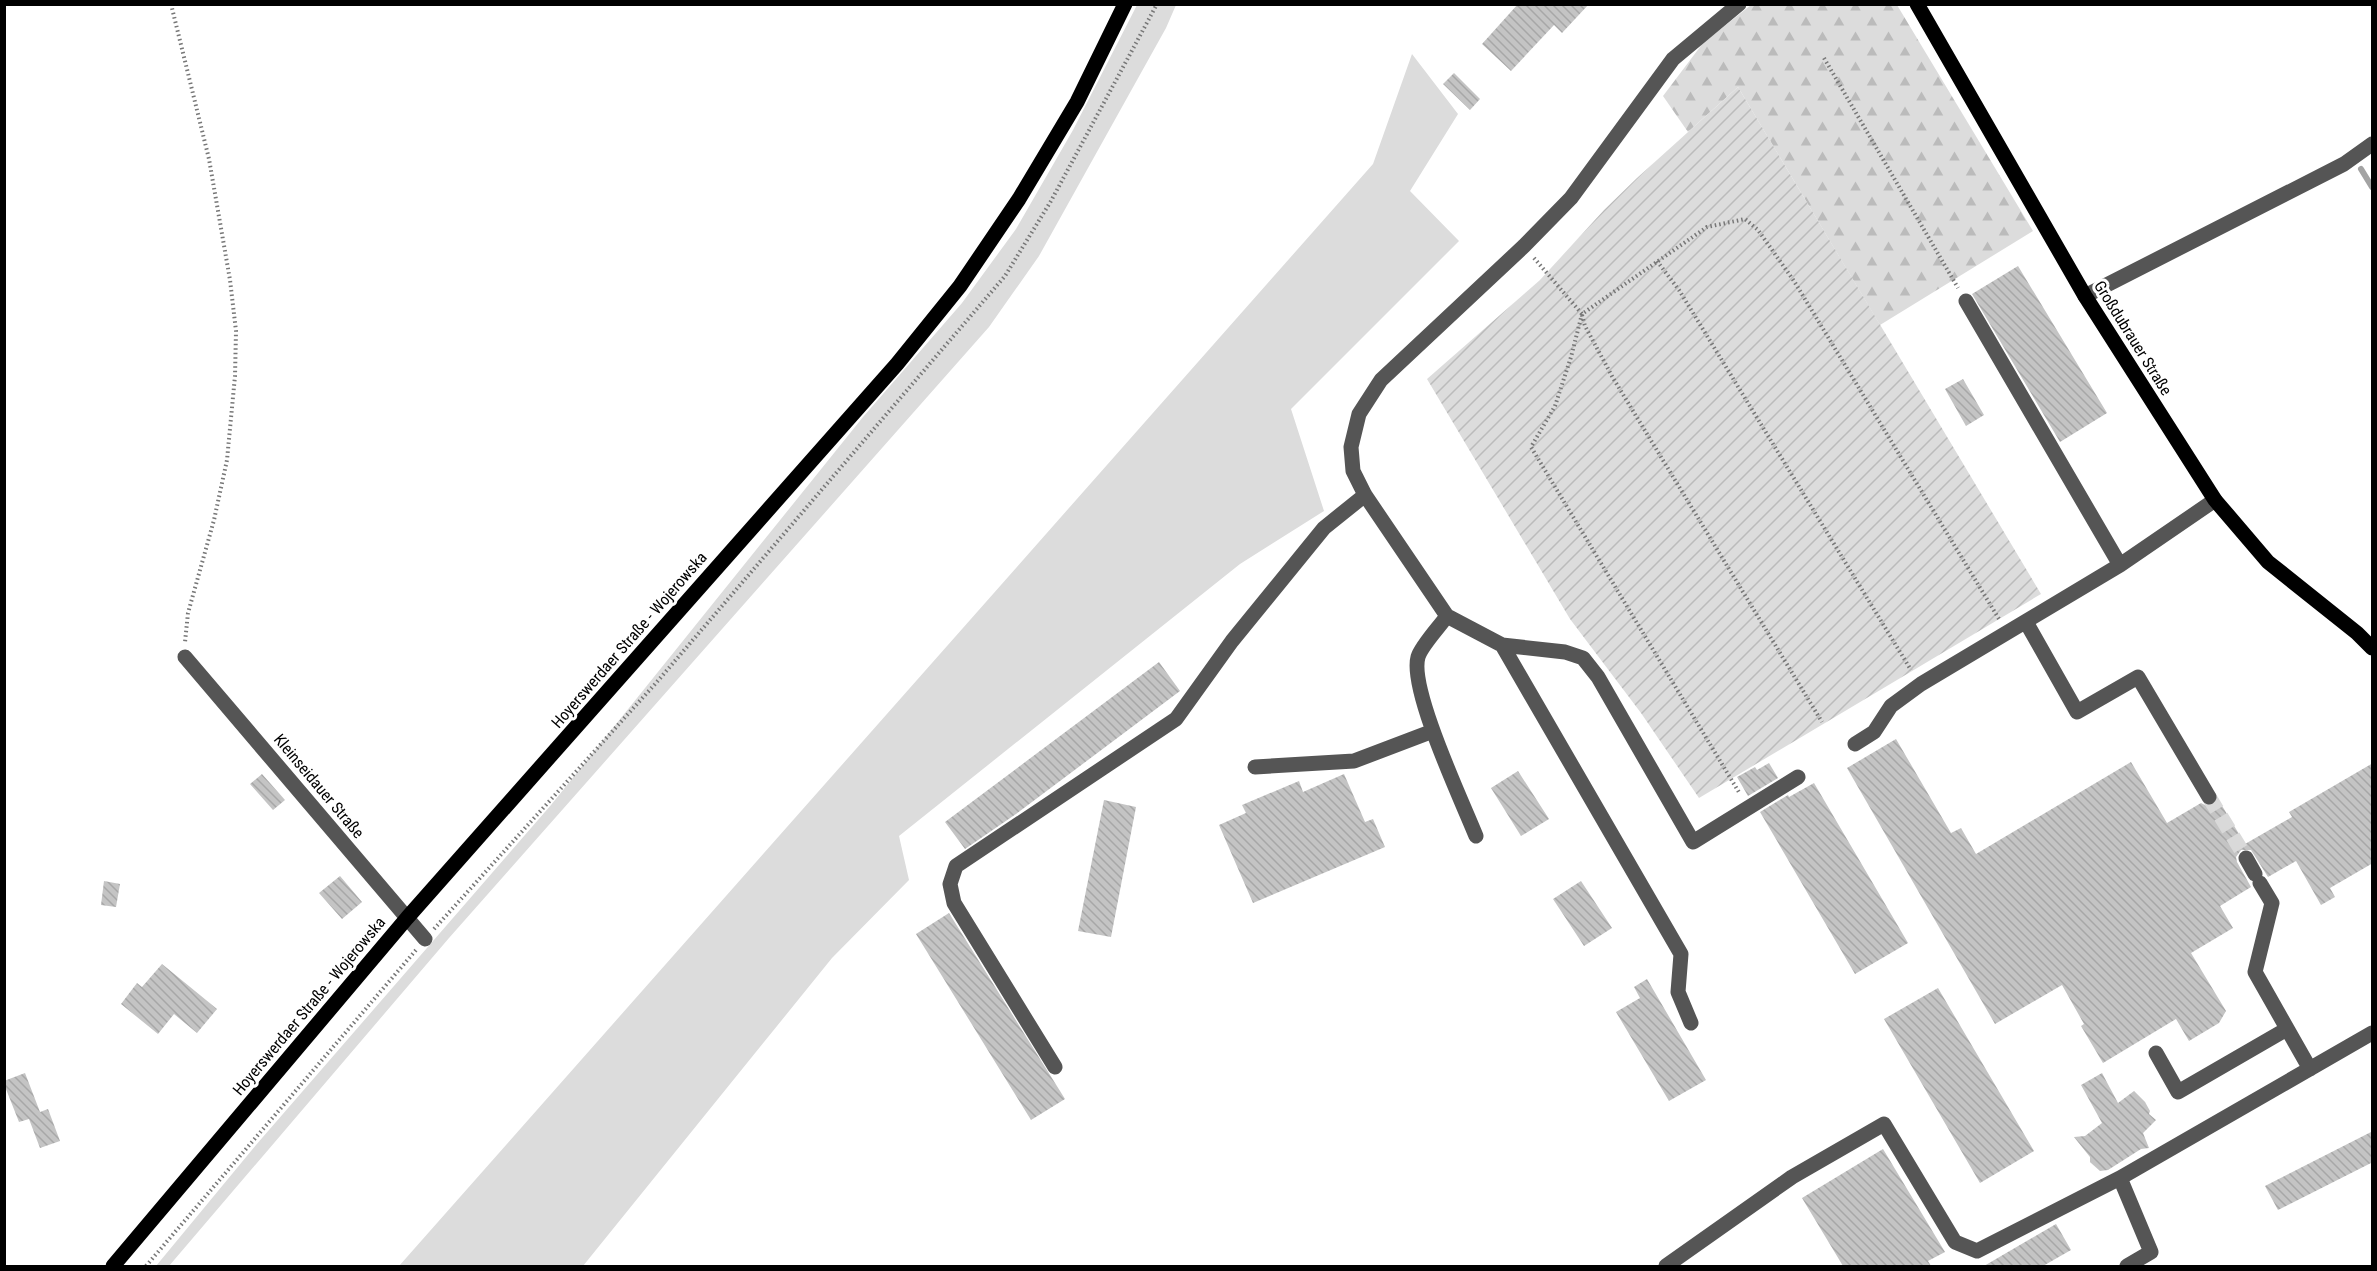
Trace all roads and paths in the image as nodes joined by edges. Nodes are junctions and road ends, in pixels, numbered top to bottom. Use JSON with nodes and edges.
{"nodes":[{"id":1,"x":171,"y":4,"type":"edge"},
{"id":2,"x":1125,"y":4,"type":"edge"},
{"id":3,"x":1157,"y":4,"type":"edge"},
{"id":4,"x":1739,"y":4,"type":"edge"},
{"id":5,"x":1917,"y":4,"type":"edge"},
{"id":6,"x":1824,"y":58,"type":"dead end"},
{"id":7,"x":2373,"y":144,"type":"edge"},
{"id":8,"x":1524,"y":246,"type":"junction"},
{"id":9,"x":1657,"y":261,"type":"junction"},
{"id":10,"x":2085,"y":296,"type":"junction"},
{"id":11,"x":1966,"y":301,"type":"joint"},
{"id":12,"x":1582,"y":314,"type":"junction"},
{"id":13,"x":1365,"y":495,"type":"junction"},
{"id":14,"x":2215,"y":500,"type":"junction"},
{"id":15,"x":2120,"y":565,"type":"junction"},
{"id":16,"x":1447,"y":616,"type":"junction"},
{"id":17,"x":2000,"y":622,"type":"dead end"},
{"id":18,"x":2026,"y":622,"type":"junction"},
{"id":19,"x":1502,"y":645,"type":"junction"},
{"id":20,"x":2373,"y":648,"type":"edge"},
{"id":21,"x":185,"y":657,"type":"joint"},
{"id":22,"x":1913,"y":673,"type":"dead end"},
{"id":23,"x":1822,"y":722,"type":"dead end"},
{"id":24,"x":1434,"y":731,"type":"junction"},
{"id":25,"x":1855,"y":744,"type":"dead end"},
{"id":26,"x":1255,"y":767,"type":"dead end"},
{"id":27,"x":1798,"y":777,"type":"dead end"},
{"id":28,"x":2210,"y":797,"type":"tunnel mouth"},
{"id":29,"x":1749,"y":808,"type":"junction"},
{"id":30,"x":1476,"y":836,"type":"dead end"},
{"id":31,"x":2246,"y":858,"type":"tunnel mouth"},
{"id":32,"x":407,"y":918,"type":"junction"},
{"id":33,"x":425,"y":939,"type":"junction"},
{"id":34,"x":1691,"y":1023,"type":"dead end"},
{"id":35,"x":2287,"y":1029,"type":"junction"},
{"id":36,"x":2373,"y":1033,"type":"edge"},
{"id":37,"x":2156,"y":1053,"type":"dead end"},
{"id":38,"x":1055,"y":1067,"type":"dead end"},
{"id":39,"x":2310,"y":1069,"type":"junction"},
{"id":40,"x":2120,"y":1178,"type":"junction"},
{"id":41,"x":112,"y":1266,"type":"edge"},
{"id":42,"x":146,"y":1266,"type":"edge"},
{"id":43,"x":1666,"y":1266,"type":"edge"},
{"id":44,"x":2127,"y":1266,"type":"edge"}],
"edges":[{"from":1,"to":21,"type":"path"},
{"from":2,"to":32,"type":"main road","name":"Hoyerswerdaer Straße - Wojerowska"},
{"from":3,"to":33,"type":"path"},
{"from":4,"to":8,"type":"street"},
{"from":5,"to":10,"type":"main road","name":"Großdubrauer Straße"},
{"from":6,"to":11,"type":"path"},
{"from":7,"to":10,"type":"street"},
{"from":8,"to":12,"type":"path"},
{"from":8,"to":13,"type":"street"},
{"from":9,"to":12,"type":"path"},
{"from":9,"to":17,"type":"path"},
{"from":9,"to":22,"type":"path"},
{"from":10,"to":14,"type":"main road","name":"Großdubrauer Straße"},
{"from":11,"to":15,"type":"street"},
{"from":12,"to":23,"type":"path"},
{"from":12,"to":29,"type":"path"},
{"from":13,"to":16,"type":"street"},
{"from":13,"to":38,"type":"street"},
{"from":14,"to":15,"type":"street"},
{"from":14,"to":20,"type":"main road","name":"Großdubrauer Straße"},
{"from":15,"to":18,"type":"street"},
{"from":16,"to":19,"type":"street"},
{"from":16,"to":24,"type":"street"},
{"from":18,"to":25,"type":"street"},
{"from":18,"to":28,"type":"street"},
{"from":19,"to":29,"type":"street"},
{"from":19,"to":34,"type":"street"},
{"from":21,"to":32,"type":"street","name":"Kleinseidauer Straße"},
{"from":24,"to":26,"type":"street"},
{"from":24,"to":30,"type":"street"},
{"from":27,"to":29,"type":"street"},
{"from":31,"to":35,"type":"street"},
{"from":32,"to":33,"type":"street","name":"Kleinseidauer Straße"},
{"from":32,"to":41,"type":"main road","name":"Hoyerswerdaer Straße - Wojerowska"},
{"from":33,"to":42,"type":"path"},
{"from":35,"to":37,"type":"street"},
{"from":35,"to":39,"type":"street"},
{"from":36,"to":39,"type":"street"},
{"from":39,"to":40,"type":"street"},
{"from":40,"to":43,"type":"street"},
{"from":40,"to":44,"type":"street"}]}
